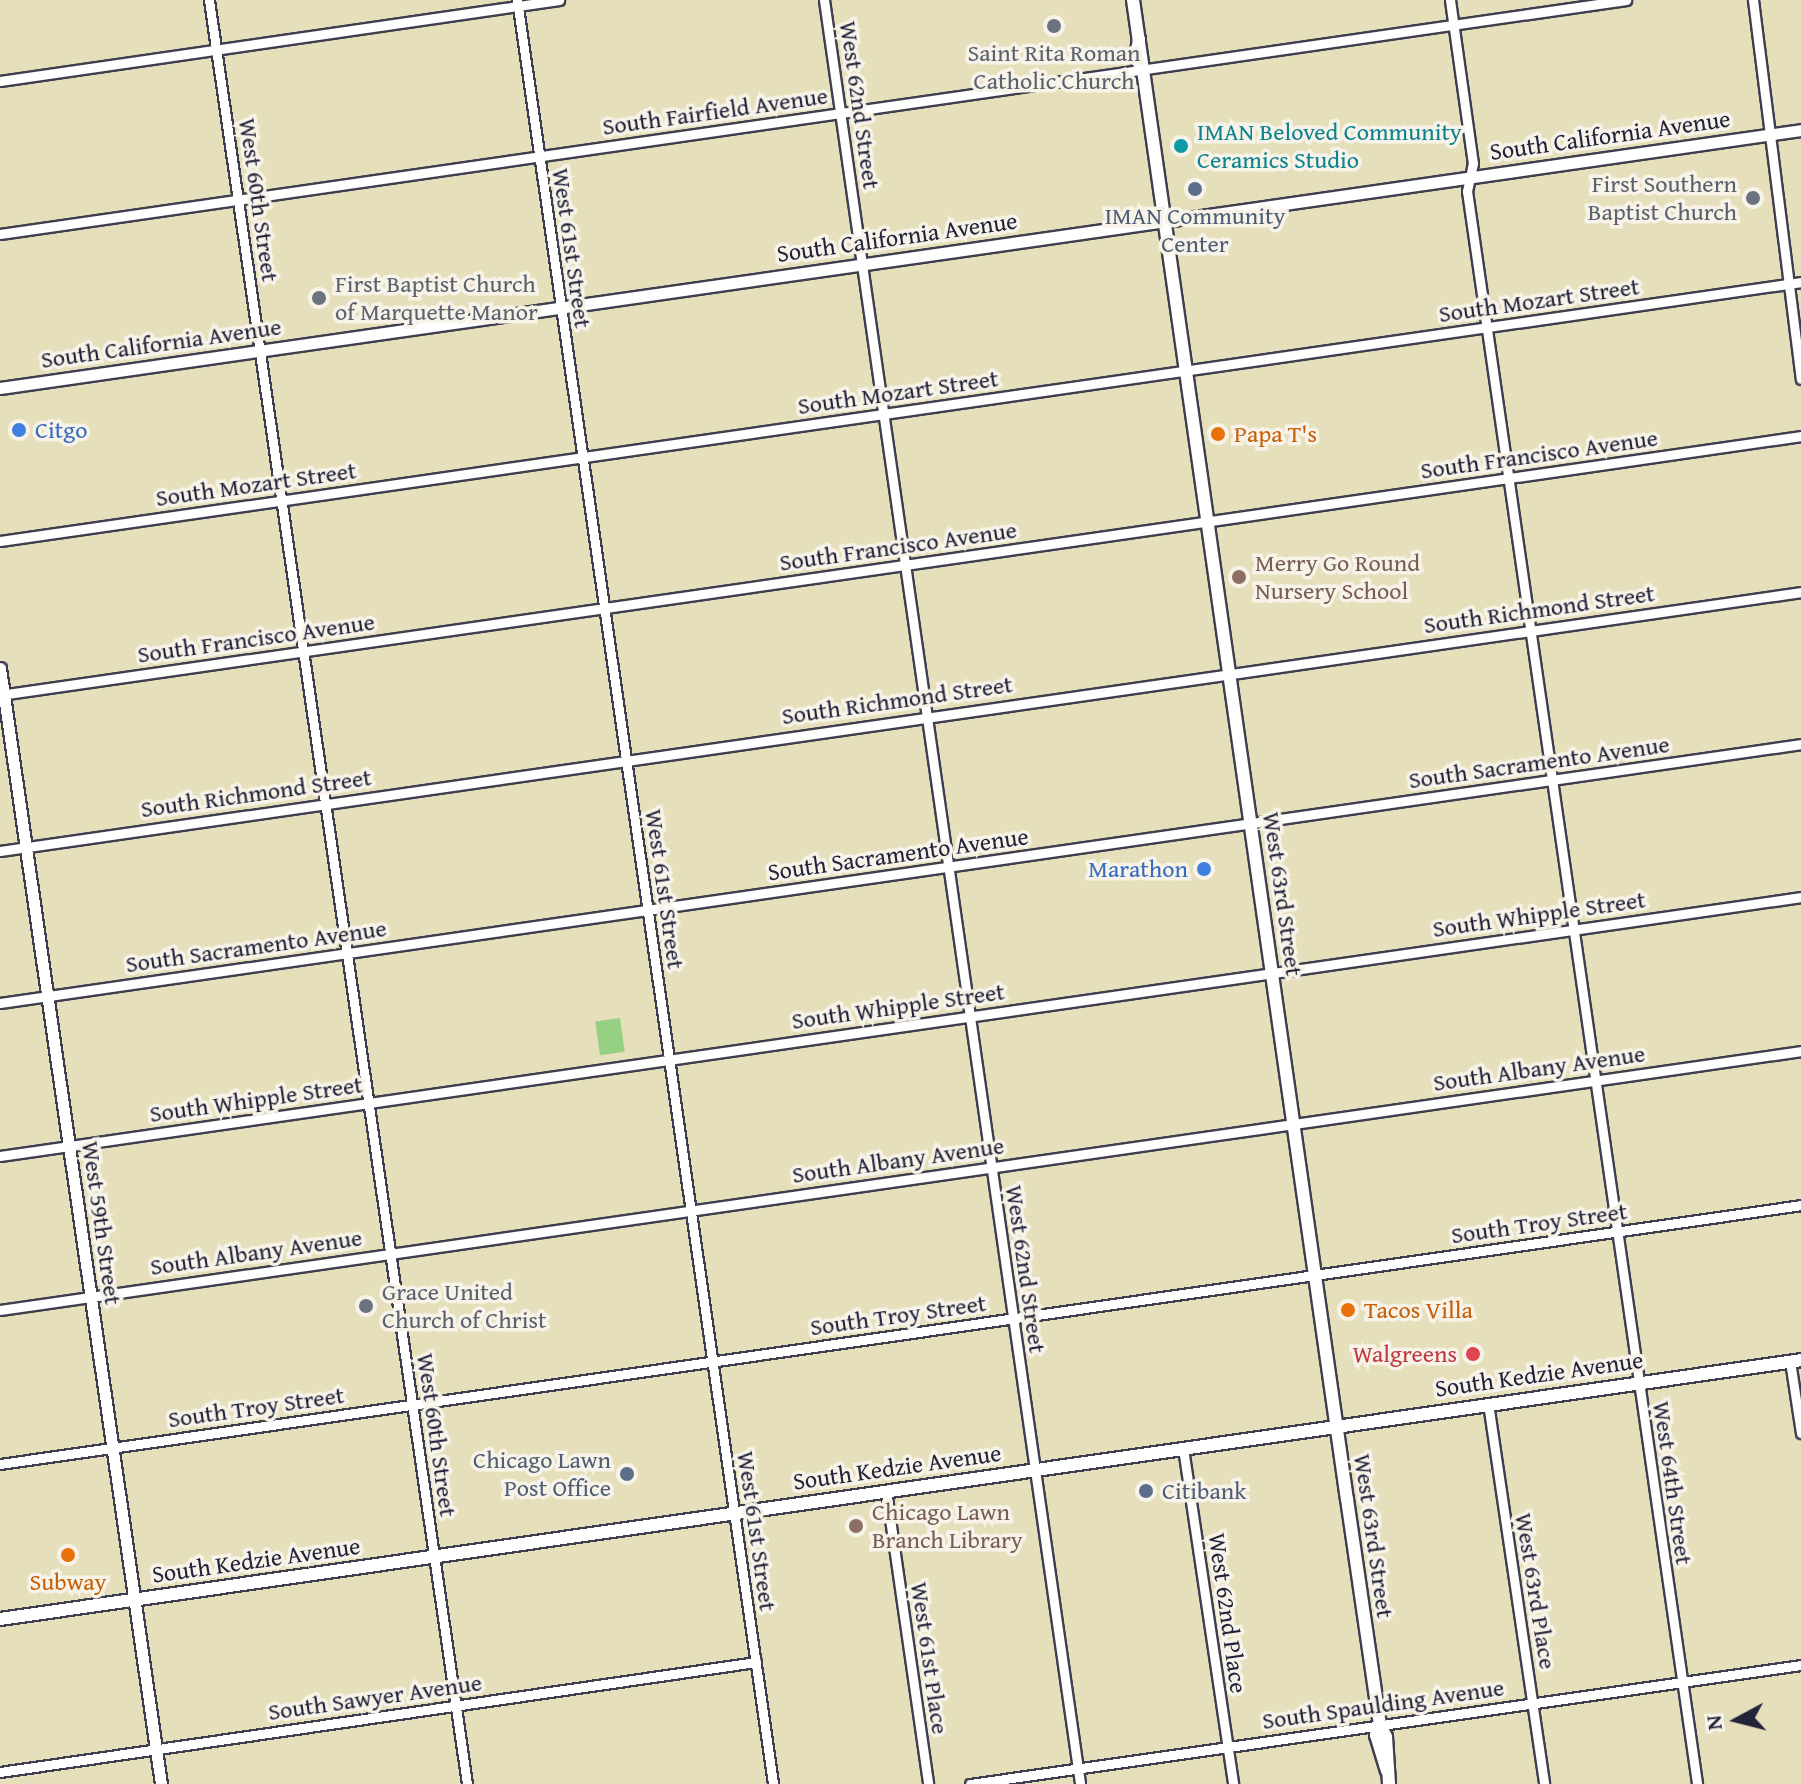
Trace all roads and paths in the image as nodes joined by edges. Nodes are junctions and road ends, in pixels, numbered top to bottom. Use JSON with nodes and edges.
{"nodes":[{"id":1,"x":209,"y":0,"type":"edge"},
{"id":2,"x":559,"y":0,"type":"edge"},
{"id":3,"x":824,"y":0,"type":"edge"},
{"id":4,"x":1133,"y":0,"type":"edge"},
{"id":5,"x":1450,"y":0,"type":"edge"},
{"id":6,"x":1626,"y":0,"type":"edge"},
{"id":7,"x":1753,"y":0,"type":"edge"},
{"id":8,"x":517,"y":3,"type":"edge"},
{"id":9,"x":1454,"y":25,"type":"junction"},
{"id":10,"x":217,"y":49,"type":"junction"},
{"id":11,"x":1143,"y":70,"type":"junction"},
{"id":12,"x":0,"y":81,"type":"edge"},
{"id":13,"x":841,"y":113,"type":"junction"},
{"id":14,"x":1801,"y":130,"type":"edge"},
{"id":15,"x":1769,"y":135,"type":"junction"},
{"id":16,"x":539,"y":156,"type":"junction"},
{"id":17,"x":1470,"y":177,"type":"junction"},
{"id":18,"x":238,"y":199,"type":"junction"},
{"id":19,"x":1164,"y":220,"type":"junction"},
{"id":20,"x":0,"y":234,"type":"edge"},
{"id":21,"x":862,"y":264,"type":"junction"},
{"id":22,"x":1801,"y":282,"type":"edge"},
{"id":23,"x":1788,"y":284,"type":"junction"},
{"id":24,"x":561,"y":307,"type":"junction"},
{"id":25,"x":1487,"y":327,"type":"junction"},
{"id":26,"x":260,"y":351,"type":"junction"},
{"id":27,"x":1186,"y":371,"type":"junction"},
{"id":28,"x":1801,"y":379,"type":"edge"},
{"id":29,"x":0,"y":388,"type":"edge"},
{"id":30,"x":884,"y":414,"type":"junction"},
{"id":31,"x":1801,"y":436,"type":"edge"},
{"id":32,"x":582,"y":458,"type":"junction"},
{"id":33,"x":1509,"y":478,"type":"junction"},
{"id":34,"x":282,"y":501,"type":"junction"},
{"id":35,"x":1207,"y":521,"type":"junction"},
{"id":36,"x":0,"y":541,"type":"edge"},
{"id":37,"x":906,"y":565,"type":"junction"},
{"id":38,"x":1801,"y":592,"type":"edge"},
{"id":39,"x":604,"y":608,"type":"junction"},
{"id":40,"x":1531,"y":631,"type":"junction"},
{"id":41,"x":304,"y":651,"type":"junction"},
{"id":42,"x":0,"y":668,"type":"edge"},
{"id":43,"x":1229,"y":672,"type":"junction"},
{"id":44,"x":2,"y":694,"type":"edge"},
{"id":45,"x":927,"y":716,"type":"junction"},
{"id":46,"x":1801,"y":744,"type":"edge"},
{"id":47,"x":626,"y":760,"type":"junction"},
{"id":48,"x":1552,"y":780,"type":"junction"},
{"id":49,"x":326,"y":803,"type":"junction"},
{"id":50,"x":1251,"y":823,"type":"junction"},
{"id":51,"x":26,"y":847,"type":"junction"},
{"id":52,"x":0,"y":851,"type":"edge"},
{"id":53,"x":948,"y":867,"type":"junction"},
{"id":54,"x":1801,"y":897,"type":"edge"},
{"id":55,"x":648,"y":910,"type":"junction"},
{"id":56,"x":1573,"y":930,"type":"junction"},
{"id":57,"x":347,"y":953,"type":"junction"},
{"id":58,"x":1272,"y":973,"type":"junction"},
{"id":59,"x":47,"y":997,"type":"junction"},
{"id":60,"x":0,"y":1003,"type":"edge"},
{"id":61,"x":970,"y":1016,"type":"junction"},
{"id":62,"x":1801,"y":1051,"type":"edge"},
{"id":63,"x":669,"y":1059,"type":"junction"},
{"id":64,"x":1595,"y":1080,"type":"junction"},
{"id":65,"x":369,"y":1103,"type":"junction"},
{"id":66,"x":1293,"y":1123,"type":"junction"},
{"id":67,"x":69,"y":1146,"type":"junction"},
{"id":68,"x":0,"y":1156,"type":"edge"},
{"id":69,"x":991,"y":1167,"type":"junction"},
{"id":70,"x":1801,"y":1205,"type":"edge"},
{"id":71,"x":691,"y":1210,"type":"junction"},
{"id":72,"x":1617,"y":1232,"type":"junction"},
{"id":73,"x":390,"y":1253,"type":"junction"},
{"id":74,"x":1315,"y":1275,"type":"junction"},
{"id":75,"x":91,"y":1297,"type":"junction"},
{"id":76,"x":0,"y":1310,"type":"edge"},
{"id":77,"x":1013,"y":1319,"type":"junction"},
{"id":78,"x":1796,"y":1360,"type":"edge"},
{"id":79,"x":713,"y":1362,"type":"junction"},
{"id":80,"x":1638,"y":1382,"type":"junction"},
{"id":81,"x":1488,"y":1403,"type":"junction"},
{"id":82,"x":412,"y":1405,"type":"junction"},
{"id":83,"x":1336,"y":1425,"type":"junction"},
{"id":84,"x":1801,"y":1433,"type":"edge"},
{"id":85,"x":113,"y":1448,"type":"junction"},
{"id":86,"x":1183,"y":1448,"type":"junction"},
{"id":87,"x":0,"y":1464,"type":"edge"},
{"id":88,"x":1034,"y":1469,"type":"junction"},
{"id":89,"x":886,"y":1491,"type":"junction"},
{"id":90,"x":734,"y":1513,"type":"junction"},
{"id":91,"x":434,"y":1557,"type":"junction"},
{"id":92,"x":135,"y":1600,"type":"junction"},
{"id":93,"x":0,"y":1619,"type":"edge"},
{"id":94,"x":756,"y":1662,"type":"junction"},
{"id":95,"x":1801,"y":1665,"type":"edge"},
{"id":96,"x":1682,"y":1682,"type":"junction"},
{"id":97,"x":1533,"y":1703,"type":"junction"},
{"id":98,"x":456,"y":1705,"type":"junction"},
{"id":99,"x":1380,"y":1725,"type":"junction"},
{"id":100,"x":1227,"y":1747,"type":"junction"},
{"id":101,"x":156,"y":1749,"type":"junction"},
{"id":102,"x":1078,"y":1769,"type":"junction"},
{"id":103,"x":0,"y":1772,"type":"edge"},
{"id":104,"x":1388,"y":1777,"type":"edge"},
{"id":105,"x":161,"y":1784,"type":"edge"},
{"id":106,"x":467,"y":1784,"type":"edge"},
{"id":107,"x":773,"y":1784,"type":"edge"},
{"id":108,"x":928,"y":1784,"type":"edge"},
{"id":109,"x":970,"y":1784,"type":"edge"},
{"id":110,"x":1080,"y":1784,"type":"edge"},
{"id":111,"x":1233,"y":1784,"type":"edge"},
{"id":112,"x":1544,"y":1784,"type":"edge"},
{"id":113,"x":1697,"y":1784,"type":"edge"}],
"edges":[{"from":1,"to":10,"type":"street","name":"West 60th Street"},
{"from":2,"to":8,"type":"street"},
{"from":3,"to":13,"type":"street","name":"West 62nd Street"},
{"from":4,"to":11,"type":"main road","name":"West 63rd Street"},
{"from":5,"to":9,"type":"street","name":"West 64th Street"},
{"from":6,"to":9,"type":"street","name":"South Fairfield Avenue"},
{"from":7,"to":15,"type":"street"},
{"from":8,"to":10,"type":"street"},
{"from":8,"to":16,"type":"street","name":"West 61st Street"},
{"from":9,"to":11,"type":"street","name":"South Fairfield Avenue"},
{"from":9,"to":17,"type":"street","name":"West 64th Street"},
{"from":10,"to":12,"type":"street"},
{"from":10,"to":18,"type":"street","name":"West 60th Street"},
{"from":11,"to":13,"type":"street","name":"South Fairfield Avenue"},
{"from":11,"to":19,"type":"main road","name":"West 63rd Street"},
{"from":13,"to":16,"type":"street","name":"South Fairfield Avenue"},
{"from":13,"to":21,"type":"street","name":"West 62nd Street"},
{"from":14,"to":15,"type":"street","name":"South California Avenue"},
{"from":15,"to":17,"type":"street","name":"South California Avenue"},
{"from":15,"to":23,"type":"street"},
{"from":16,"to":18,"type":"street","name":"South Fairfield Avenue"},
{"from":16,"to":24,"type":"street","name":"West 61st Street"},
{"from":17,"to":19,"type":"street","name":"South California Avenue"},
{"from":17,"to":25,"type":"street","name":"West 64th Street"},
{"from":18,"to":20,"type":"street","name":"South Fairfield Avenue"},
{"from":18,"to":26,"type":"street","name":"West 60th Street"},
{"from":19,"to":21,"type":"street","name":"South California Avenue"},
{"from":19,"to":27,"type":"main road","name":"West 63rd Street"},
{"from":21,"to":24,"type":"street","name":"South California Avenue"},
{"from":21,"to":30,"type":"street","name":"West 62nd Street"},
{"from":22,"to":23,"type":"street","name":"South Mozart Street"},
{"from":23,"to":25,"type":"street","name":"South Mozart Street"},
{"from":23,"to":28,"type":"street"},
{"from":24,"to":26,"type":"street","name":"South California Avenue"},
{"from":24,"to":32,"type":"street","name":"West 61st Street"},
{"from":25,"to":27,"type":"street","name":"South Mozart Street"},
{"from":25,"to":33,"type":"street","name":"West 64th Street"},
{"from":26,"to":29,"type":"street","name":"South California Avenue"},
{"from":26,"to":34,"type":"street","name":"West 60th Street"},
{"from":27,"to":30,"type":"street","name":"South Mozart Street"},
{"from":27,"to":35,"type":"main road","name":"West 63rd Street"},
{"from":30,"to":32,"type":"street","name":"South Mozart Street"},
{"from":30,"to":37,"type":"street","name":"West 62nd Street"},
{"from":31,"to":33,"type":"street","name":"South Francisco Avenue"},
{"from":32,"to":34,"type":"street","name":"South Mozart Street"},
{"from":32,"to":39,"type":"street","name":"West 61st Street"},
{"from":33,"to":35,"type":"street","name":"South Francisco Avenue"},
{"from":33,"to":40,"type":"street","name":"West 64th Street"},
{"from":34,"to":36,"type":"street","name":"South Mozart Street"},
{"from":34,"to":41,"type":"street","name":"West 60th Street"},
{"from":35,"to":37,"type":"street","name":"South Francisco Avenue"},
{"from":35,"to":43,"type":"main road","name":"West 63rd Street"},
{"from":37,"to":39,"type":"street","name":"South Francisco Avenue"},
{"from":37,"to":45,"type":"street","name":"West 62nd Street"},
{"from":38,"to":40,"type":"street","name":"South Richmond Street"},
{"from":39,"to":41,"type":"street","name":"South Francisco Avenue"},
{"from":39,"to":47,"type":"street","name":"West 61st Street"},
{"from":40,"to":43,"type":"street","name":"South Richmond Street"},
{"from":40,"to":48,"type":"street","name":"West 64th Street"},
{"from":41,"to":44,"type":"street","name":"South Francisco Avenue"},
{"from":41,"to":49,"type":"street","name":"West 60th Street"},
{"from":42,"to":44,"type":"street","name":"West 59th Street"},
{"from":43,"to":45,"type":"street","name":"South Richmond Street"},
{"from":43,"to":50,"type":"main road","name":"West 63rd Street"},
{"from":44,"to":51,"type":"street","name":"West 59th Street"},
{"from":45,"to":47,"type":"street","name":"South Richmond Street"},
{"from":45,"to":53,"type":"street","name":"West 62nd Street"},
{"from":46,"to":48,"type":"street","name":"South Sacramento Avenue"},
{"from":47,"to":49,"type":"street","name":"South Richmond Street"},
{"from":47,"to":55,"type":"street","name":"West 61st Street"},
{"from":48,"to":50,"type":"street","name":"South Sacramento Avenue"},
{"from":48,"to":56,"type":"street","name":"West 64th Street"},
{"from":49,"to":51,"type":"street","name":"South Richmond Street"},
{"from":49,"to":57,"type":"street","name":"West 60th Street"},
{"from":50,"to":53,"type":"street","name":"South Sacramento Avenue"},
{"from":50,"to":58,"type":"main road","name":"West 63rd Street"},
{"from":51,"to":52,"type":"street","name":"South Richmond Street"},
{"from":51,"to":59,"type":"street","name":"West 59th Street"},
{"from":53,"to":55,"type":"street","name":"South Sacramento Avenue"},
{"from":53,"to":61,"type":"street","name":"West 62nd Street"},
{"from":54,"to":56,"type":"street","name":"South Whipple Street"},
{"from":55,"to":57,"type":"street","name":"South Sacramento Avenue"},
{"from":55,"to":63,"type":"street","name":"West 61st Street"},
{"from":56,"to":58,"type":"street","name":"South Whipple Street"},
{"from":56,"to":64,"type":"street","name":"West 64th Street"},
{"from":57,"to":59,"type":"street","name":"South Sacramento Avenue"},
{"from":57,"to":65,"type":"street","name":"West 60th Street"},
{"from":58,"to":61,"type":"street","name":"South Whipple Street"},
{"from":58,"to":66,"type":"main road","name":"West 63rd Street"},
{"from":59,"to":60,"type":"street","name":"South Sacramento Avenue"},
{"from":59,"to":67,"type":"street","name":"West 59th Street"},
{"from":61,"to":63,"type":"street","name":"South Whipple Street"},
{"from":61,"to":69,"type":"street","name":"West 62nd Street"},
{"from":62,"to":64,"type":"street","name":"South Albany Avenue"},
{"from":63,"to":65,"type":"street","name":"South Whipple Street"},
{"from":63,"to":71,"type":"street","name":"West 61st Street"},
{"from":64,"to":66,"type":"street","name":"South Albany Avenue"},
{"from":64,"to":72,"type":"street","name":"West 64th Street"},
{"from":65,"to":67,"type":"street","name":"South Whipple Street"},
{"from":65,"to":73,"type":"street","name":"West 60th Street"},
{"from":66,"to":69,"type":"street","name":"South Albany Avenue"},
{"from":66,"to":74,"type":"main road","name":"West 63rd Street"},
{"from":67,"to":68,"type":"street","name":"South Whipple Street"},
{"from":67,"to":75,"type":"street","name":"West 59th Street"},
{"from":69,"to":71,"type":"street","name":"South Albany Avenue"},
{"from":69,"to":77,"type":"street","name":"West 62nd Street"},
{"from":70,"to":72,"type":"street","name":"South Troy Street"},
{"from":71,"to":73,"type":"street","name":"South Albany Avenue"},
{"from":71,"to":79,"type":"street","name":"West 61st Street"},
{"from":72,"to":74,"type":"street","name":"South Troy Street"},
{"from":72,"to":80,"type":"street","name":"West 64th Street"},
{"from":73,"to":75,"type":"street","name":"South Albany Avenue"},
{"from":73,"to":82,"type":"street","name":"West 60th Street"},
{"from":74,"to":77,"type":"street","name":"South Troy Street"},
{"from":74,"to":83,"type":"main road","name":"West 63rd Street"},
{"from":75,"to":76,"type":"street","name":"South Albany Avenue"},
{"from":75,"to":85,"type":"street","name":"West 59th Street"},
{"from":77,"to":79,"type":"street","name":"South Troy Street"},
{"from":77,"to":88,"type":"street","name":"West 62nd Street"},
{"from":78,"to":80,"type":"main road","name":"South Kedzie Avenue"},
{"from":78,"to":84,"type":"street"},
{"from":79,"to":82,"type":"street","name":"South Troy Street"},
{"from":79,"to":90,"type":"street","name":"West 61st Street"},
{"from":80,"to":81,"type":"main road","name":"South Kedzie Avenue"},
{"from":80,"to":96,"type":"street","name":"West 64th Street"},
{"from":81,"to":83,"type":"main road","name":"South Kedzie Avenue"},
{"from":81,"to":97,"type":"street","name":"West 63rd Place"},
{"from":82,"to":85,"type":"street","name":"South Troy Street"},
{"from":82,"to":91,"type":"street","name":"West 60th Street"},
{"from":83,"to":86,"type":"main road","name":"South Kedzie Avenue"},
{"from":83,"to":99,"type":"main road","name":"West 63rd Street"},
{"from":85,"to":87,"type":"street","name":"South Troy Street"},
{"from":85,"to":92,"type":"street","name":"West 59th Street"},
{"from":86,"to":88,"type":"main road","name":"South Kedzie Avenue"},
{"from":86,"to":100,"type":"street","name":"West 62nd Place"},
{"from":88,"to":89,"type":"main road","name":"South Kedzie Avenue"},
{"from":88,"to":102,"type":"street","name":"West 62nd Street"},
{"from":89,"to":90,"type":"main road","name":"South Kedzie Avenue"},
{"from":89,"to":108,"type":"street","name":"West 61st Place"},
{"from":90,"to":91,"type":"main road","name":"South Kedzie Avenue"},
{"from":90,"to":94,"type":"street","name":"West 61st Street"},
{"from":91,"to":92,"type":"main road","name":"South Kedzie Avenue"},
{"from":91,"to":98,"type":"street","name":"West 60th Street"},
{"from":92,"to":93,"type":"main road","name":"South Kedzie Avenue"},
{"from":92,"to":101,"type":"street","name":"West 59th Street"},
{"from":94,"to":98,"type":"street","name":"South Sawyer Avenue"},
{"from":94,"to":107,"type":"street","name":"West 61st Street"},
{"from":95,"to":96,"type":"street","name":"South Spaulding Avenue"},
{"from":96,"to":97,"type":"street","name":"South Spaulding Avenue"},
{"from":96,"to":113,"type":"street","name":"West 64th Street"},
{"from":97,"to":99,"type":"street","name":"South Spaulding Avenue"},
{"from":97,"to":112,"type":"street","name":"West 63rd Place"},
{"from":98,"to":101,"type":"street","name":"South Sawyer Avenue"},
{"from":98,"to":106,"type":"street","name":"West 60th Street"},
{"from":99,"to":100,"type":"street","name":"South Spaulding Avenue"},
{"from":99,"to":104,"type":"main road","name":"West 63rd Street"},
{"from":100,"to":102,"type":"street","name":"South Spaulding Avenue"},
{"from":100,"to":111,"type":"street","name":"West 62nd Place"},
{"from":101,"to":103,"type":"street","name":"South Sawyer Avenue"},
{"from":101,"to":105,"type":"street","name":"West 59th Street"},
{"from":102,"to":109,"type":"street","name":"South Spaulding Avenue"},
{"from":102,"to":110,"type":"street","name":"West 62nd Street"}]}
